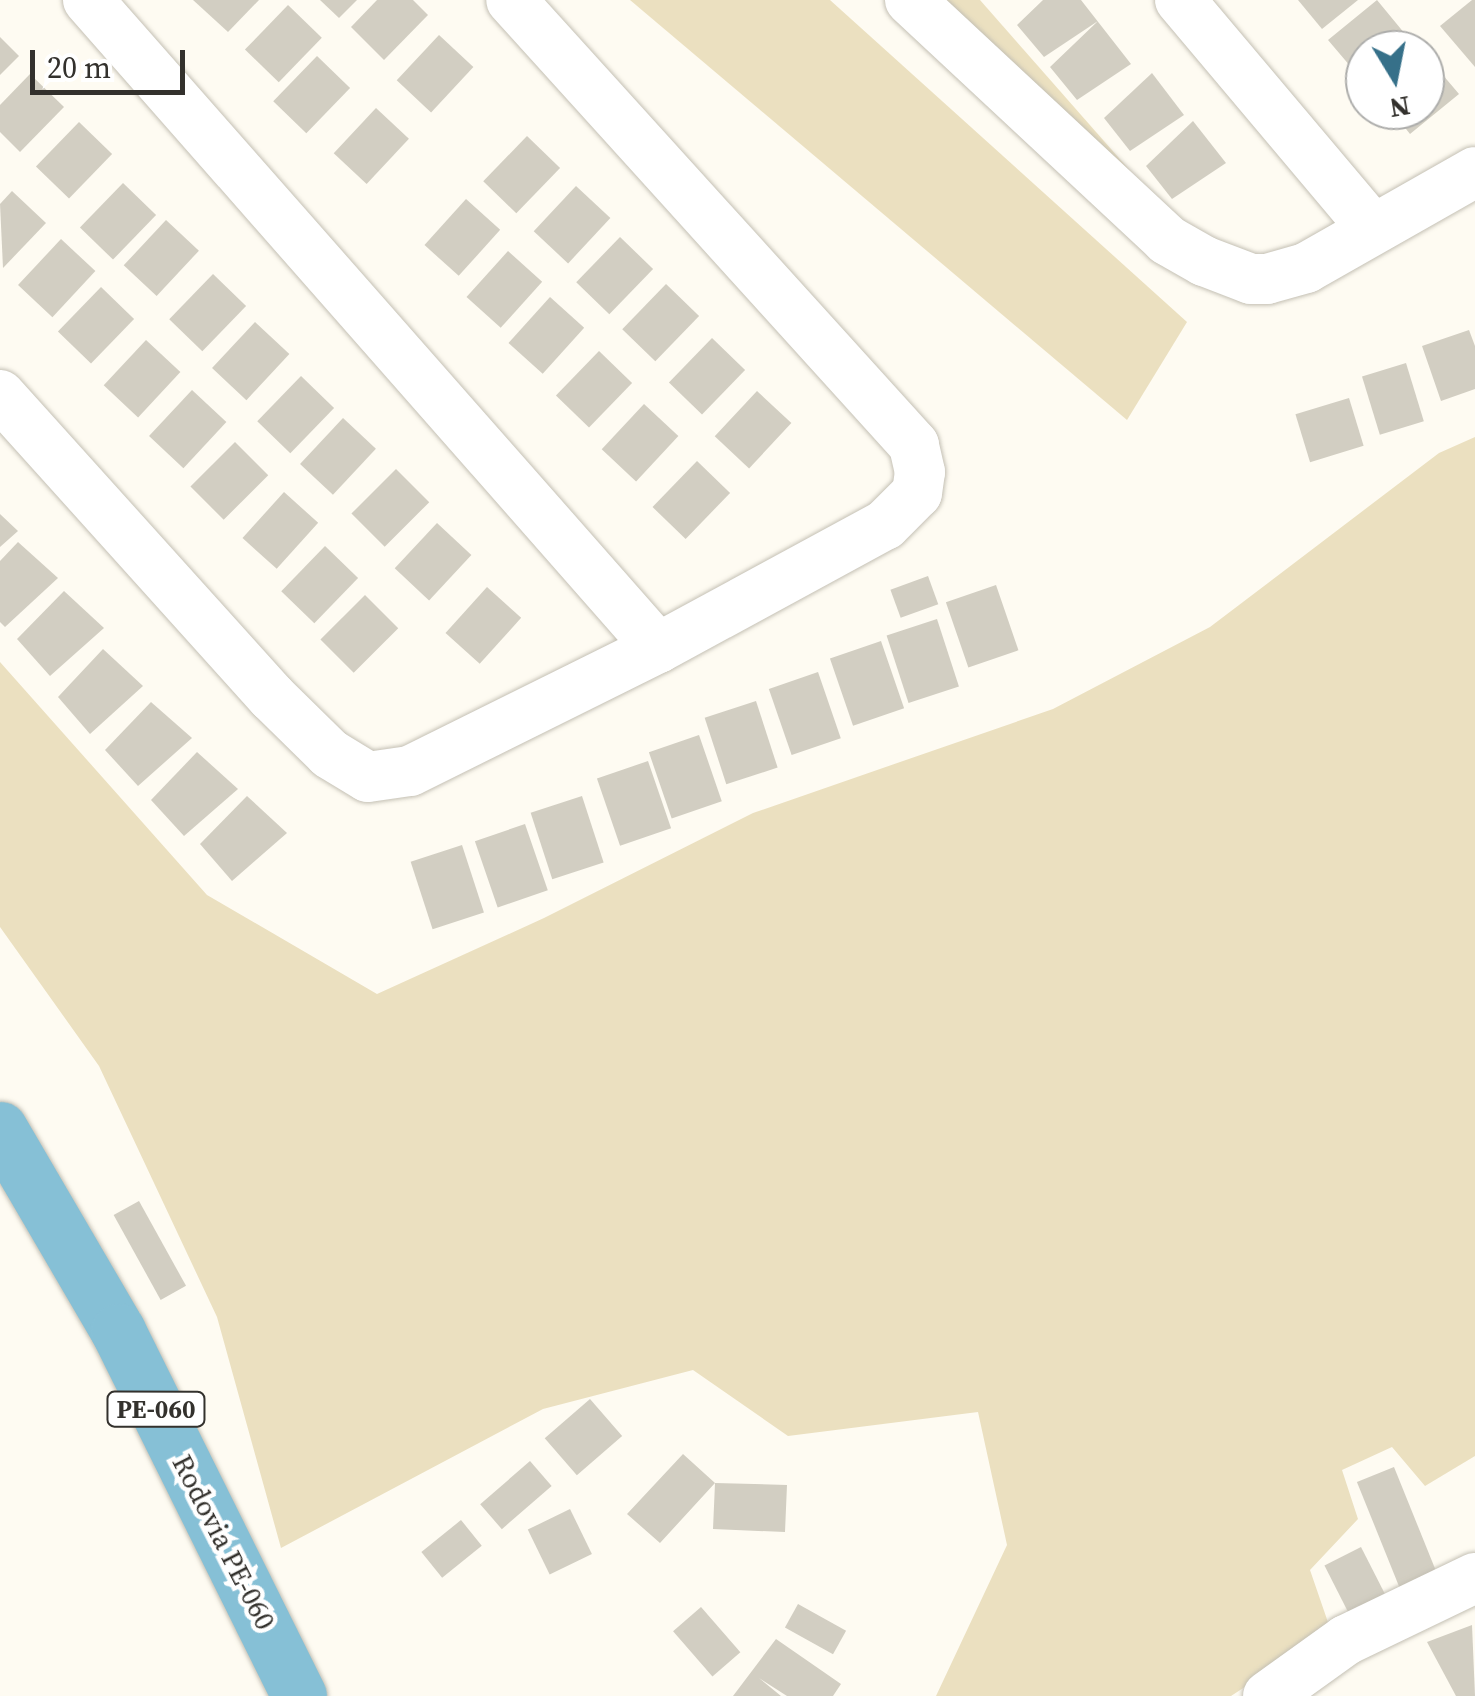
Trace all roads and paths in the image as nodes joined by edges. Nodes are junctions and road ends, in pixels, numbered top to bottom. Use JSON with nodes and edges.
{"nodes":[{"id":1,"x":88,"y":0,"type":"edge"},
{"id":2,"x":511,"y":0,"type":"edge"},
{"id":3,"x":910,"y":0,"type":"edge"},
{"id":4,"x":1180,"y":0,"type":"edge"},
{"id":5,"x":1475,"y":172,"type":"edge"},
{"id":6,"x":1373,"y":230,"type":"junction"},
{"id":7,"x":0,"y":395,"type":"edge"},
{"id":8,"x":658,"y":648,"type":"junction"},
{"id":9,"x":0,"y":1128,"type":"edge"},
{"id":10,"x":1475,"y":1578,"type":"edge"},
{"id":11,"x":298,"y":1696,"type":"edge"},
{"id":12,"x":1268,"y":1696,"type":"edge"}],
"edges":[{"from":1,"to":8,"type":"street"},
{"from":2,"to":8,"type":"street"},
{"from":3,"to":6,"type":"street"},
{"from":4,"to":6,"type":"street"},
{"from":5,"to":6,"type":"street"},
{"from":7,"to":8,"type":"street"},
{"from":9,"to":11,"type":"main road","name":"Rodovia PE-060","number":"PE-060"},
{"from":10,"to":12,"type":"street"}]}
